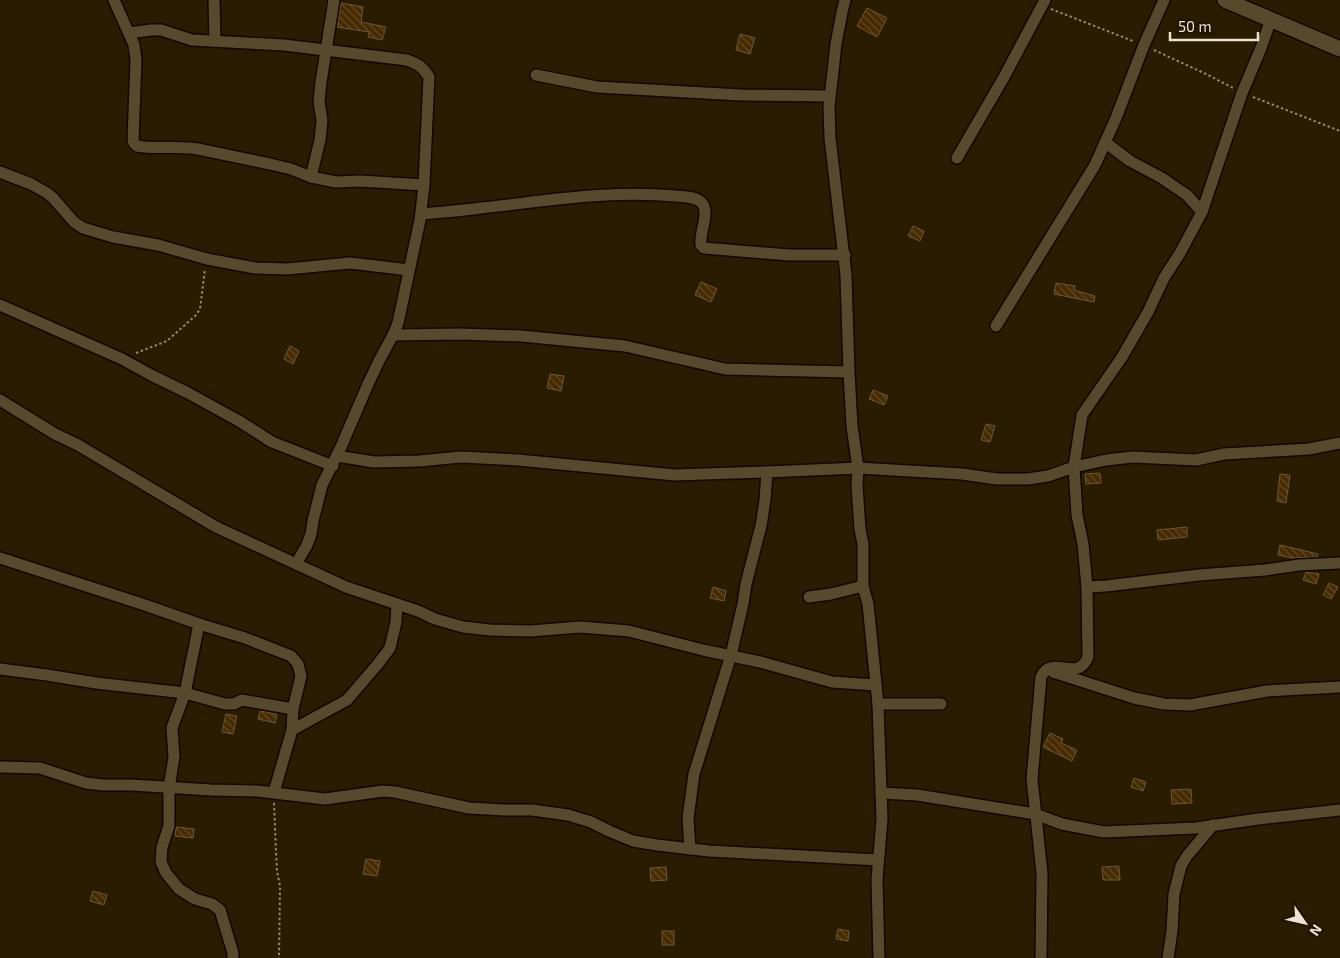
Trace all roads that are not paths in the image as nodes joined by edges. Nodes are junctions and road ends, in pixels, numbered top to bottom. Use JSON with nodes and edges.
{"nodes":[{"id":1,"x":114,"y":0,"type":"edge"},
{"id":2,"x":214,"y":0,"type":"edge"},
{"id":3,"x":334,"y":0,"type":"edge"},
{"id":4,"x":845,"y":0,"type":"edge"},
{"id":5,"x":1164,"y":0,"type":"edge"},
{"id":6,"x":1225,"y":0,"type":"edge"},
{"id":7,"x":1044,"y":3,"type":"edge"},
{"id":8,"x":1271,"y":19,"type":"junction"},
{"id":9,"x":129,"y":33,"type":"junction"},
{"id":10,"x":215,"y":41,"type":"junction"},
{"id":11,"x":1340,"y":49,"type":"edge"},
{"id":12,"x":326,"y":50,"type":"junction"},
{"id":13,"x":536,"y":75,"type":"dead end"},
{"id":14,"x":830,"y":96,"type":"junction"},
{"id":15,"x":1105,"y":142,"type":"junction"},
{"id":16,"x":957,"y":158,"type":"dead end"},
{"id":17,"x":0,"y":172,"type":"edge"},
{"id":18,"x":310,"y":177,"type":"junction"},
{"id":19,"x":424,"y":185,"type":"junction"},
{"id":20,"x":1202,"y":212,"type":"junction"},
{"id":21,"x":421,"y":214,"type":"junction"},
{"id":22,"x":845,"y":255,"type":"junction"},
{"id":23,"x":409,"y":270,"type":"junction"},
{"id":24,"x":0,"y":305,"type":"edge"},
{"id":25,"x":996,"y":326,"type":"dead end"},
{"id":26,"x":393,"y":335,"type":"junction"},
{"id":27,"x":849,"y":372,"type":"junction"},
{"id":28,"x":0,"y":400,"type":"edge"},
{"id":29,"x":1340,"y":443,"type":"edge"},
{"id":30,"x":335,"y":461,"type":"junction"},
{"id":31,"x":1074,"y":467,"type":"junction"},
{"id":32,"x":858,"y":468,"type":"junction"},
{"id":33,"x":767,"y":472,"type":"junction"},
{"id":34,"x":0,"y":558,"type":"edge"},
{"id":35,"x":1340,"y":563,"type":"edge"},
{"id":36,"x":296,"y":564,"type":"junction"},
{"id":37,"x":863,"y":586,"type":"junction"},
{"id":38,"x":1087,"y":587,"type":"junction"},
{"id":39,"x":809,"y":597,"type":"dead end"},
{"id":40,"x":397,"y":604,"type":"junction"},
{"id":41,"x":199,"y":624,"type":"junction"},
{"id":42,"x":731,"y":655,"type":"junction"},
{"id":43,"x":0,"y":670,"type":"edge"},
{"id":44,"x":1047,"y":670,"type":"junction"},
{"id":45,"x":876,"y":685,"type":"junction"},
{"id":46,"x":1340,"y":687,"type":"edge"},
{"id":47,"x":185,"y":693,"type":"junction"},
{"id":48,"x":878,"y":704,"type":"junction"},
{"id":49,"x":941,"y":704,"type":"dead end"},
{"id":50,"x":293,"y":709,"type":"junction"},
{"id":51,"x":292,"y":730,"type":"junction"},
{"id":52,"x":0,"y":767,"type":"edge"},
{"id":53,"x":169,"y":788,"type":"junction"},
{"id":54,"x":274,"y":792,"type":"junction"},
{"id":55,"x":881,"y":793,"type":"junction"},
{"id":56,"x":1340,"y":810,"type":"edge"},
{"id":57,"x":1035,"y":814,"type":"junction"},
{"id":58,"x":1213,"y":825,"type":"junction"},
{"id":59,"x":690,"y":849,"type":"junction"},
{"id":60,"x":878,"y":860,"type":"junction"},
{"id":61,"x":233,"y":958,"type":"edge"},
{"id":62,"x":879,"y":958,"type":"edge"},
{"id":63,"x":1041,"y":958,"type":"edge"},
{"id":64,"x":1168,"y":958,"type":"edge"}],
"edges":[{"from":1,"to":9,"type":"street"},
{"from":2,"to":10,"type":"street"},
{"from":3,"to":12,"type":"street"},
{"from":4,"to":14,"type":"street"},
{"from":5,"to":15,"type":"street"},
{"from":6,"to":8,"type":"street"},
{"from":7,"to":16,"type":"street"},
{"from":8,"to":11,"type":"street"},
{"from":8,"to":20,"type":"street"},
{"from":9,"to":10,"type":"street"},
{"from":9,"to":18,"type":"street"},
{"from":10,"to":12,"type":"street"},
{"from":12,"to":18,"type":"street"},
{"from":12,"to":19,"type":"street"},
{"from":13,"to":14,"type":"street"},
{"from":14,"to":22,"type":"street"},
{"from":15,"to":20,"type":"street"},
{"from":15,"to":25,"type":"street"},
{"from":17,"to":23,"type":"street"},
{"from":18,"to":19,"type":"street"},
{"from":19,"to":21,"type":"street"},
{"from":20,"to":31,"type":"street"},
{"from":21,"to":22,"type":"street"},
{"from":21,"to":23,"type":"street"},
{"from":22,"to":27,"type":"street"},
{"from":23,"to":26,"type":"street"},
{"from":24,"to":30,"type":"street"},
{"from":26,"to":27,"type":"street"},
{"from":26,"to":30,"type":"street"},
{"from":27,"to":32,"type":"street"},
{"from":28,"to":36,"type":"street"},
{"from":29,"to":31,"type":"street"},
{"from":30,"to":33,"type":"street"},
{"from":30,"to":36,"type":"street"},
{"from":31,"to":32,"type":"street"},
{"from":31,"to":38,"type":"street"},
{"from":32,"to":33,"type":"street"},
{"from":32,"to":37,"type":"street"},
{"from":33,"to":42,"type":"street"},
{"from":34,"to":41,"type":"street"},
{"from":35,"to":38,"type":"street"},
{"from":36,"to":40,"type":"street"},
{"from":37,"to":39,"type":"street"},
{"from":37,"to":45,"type":"street"},
{"from":38,"to":44,"type":"street"},
{"from":40,"to":42,"type":"street"},
{"from":40,"to":51,"type":"street"},
{"from":41,"to":47,"type":"street"},
{"from":41,"to":50,"type":"street"},
{"from":42,"to":45,"type":"street"},
{"from":42,"to":59,"type":"street"},
{"from":43,"to":47,"type":"street"},
{"from":44,"to":46,"type":"street"},
{"from":44,"to":57,"type":"street"},
{"from":45,"to":48,"type":"street"},
{"from":47,"to":50,"type":"street"},
{"from":47,"to":53,"type":"street"},
{"from":48,"to":49,"type":"street"},
{"from":48,"to":55,"type":"street"},
{"from":50,"to":51,"type":"street"},
{"from":51,"to":54,"type":"street"},
{"from":52,"to":53,"type":"street"},
{"from":53,"to":54,"type":"street"},
{"from":53,"to":61,"type":"street"},
{"from":54,"to":59,"type":"street"},
{"from":55,"to":57,"type":"street"},
{"from":55,"to":60,"type":"street"},
{"from":56,"to":58,"type":"street"},
{"from":57,"to":58,"type":"street"},
{"from":57,"to":63,"type":"street"},
{"from":58,"to":64,"type":"street"},
{"from":59,"to":60,"type":"street"},
{"from":60,"to":62,"type":"street"}]}
